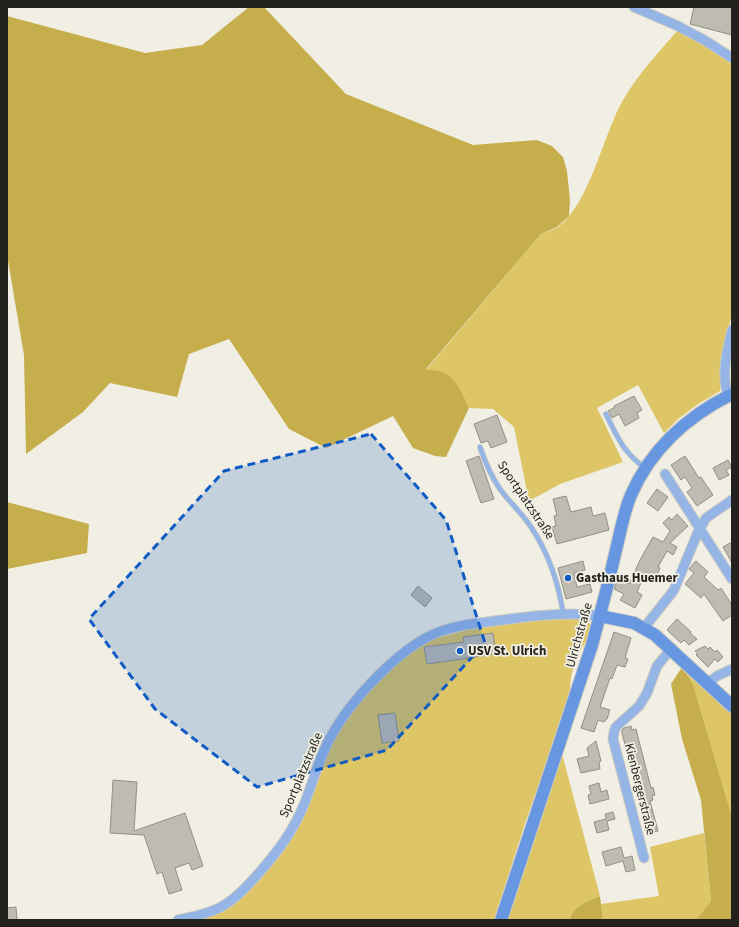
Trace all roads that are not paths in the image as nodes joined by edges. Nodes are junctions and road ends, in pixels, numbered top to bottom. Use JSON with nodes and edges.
{"nodes":[{"id":1,"x":634,"y":7,"type":"edge"},
{"id":2,"x":732,"y":58,"type":"edge"},
{"id":3,"x":732,"y":330,"type":"edge"},
{"id":4,"x":730,"y":395,"type":"edge"},
{"id":5,"x":606,"y":414,"type":"dead end"},
{"id":6,"x":480,"y":447,"type":"dead end"},
{"id":7,"x":645,"y":468,"type":"junction"},
{"id":8,"x":665,"y":474,"type":"dead end"},
{"id":9,"x":732,"y":500,"type":"edge"},
{"id":10,"x":700,"y":528,"type":"junction"},
{"id":11,"x":732,"y":579,"type":"edge"},
{"id":12,"x":563,"y":613,"type":"junction"},
{"id":13,"x":600,"y":616,"type":"junction"},
{"id":14,"x":644,"y":628,"type":"junction"},
{"id":15,"x":671,"y":649,"type":"junction"},
{"id":16,"x":732,"y":669,"type":"edge"},
{"id":17,"x":708,"y":683,"type":"junction"},
{"id":18,"x":732,"y":706,"type":"edge"},
{"id":19,"x":644,"y":858,"type":"dead end"},
{"id":20,"x":178,"y":920,"type":"edge"},
{"id":21,"x":501,"y":920,"type":"edge"}],
"edges":[{"from":1,"to":2,"type":"street"},
{"from":3,"to":4,"type":"street"},
{"from":4,"to":7,"type":"street","name":"Ulrichstraße"},
{"from":5,"to":7,"type":"lane"},
{"from":6,"to":12,"type":"lane","name":"Sportplatzstraße"},
{"from":7,"to":13,"type":"street","name":"Ulrichstraße"},
{"from":8,"to":10,"type":"street"},
{"from":9,"to":10,"type":"street"},
{"from":10,"to":11,"type":"street"},
{"from":10,"to":14,"type":"street"},
{"from":12,"to":13,"type":"street","name":"Sportplatzstraße"},
{"from":12,"to":20,"type":"street","name":"Sportplatzstraße"},
{"from":13,"to":14,"type":"street"},
{"from":13,"to":21,"type":"street","name":"Ulrichstraße"},
{"from":14,"to":15,"type":"street"},
{"from":15,"to":17,"type":"street"},
{"from":15,"to":19,"type":"street","name":"Kienbergerstraße"},
{"from":16,"to":17,"type":"street"},
{"from":17,"to":18,"type":"street"}]}
